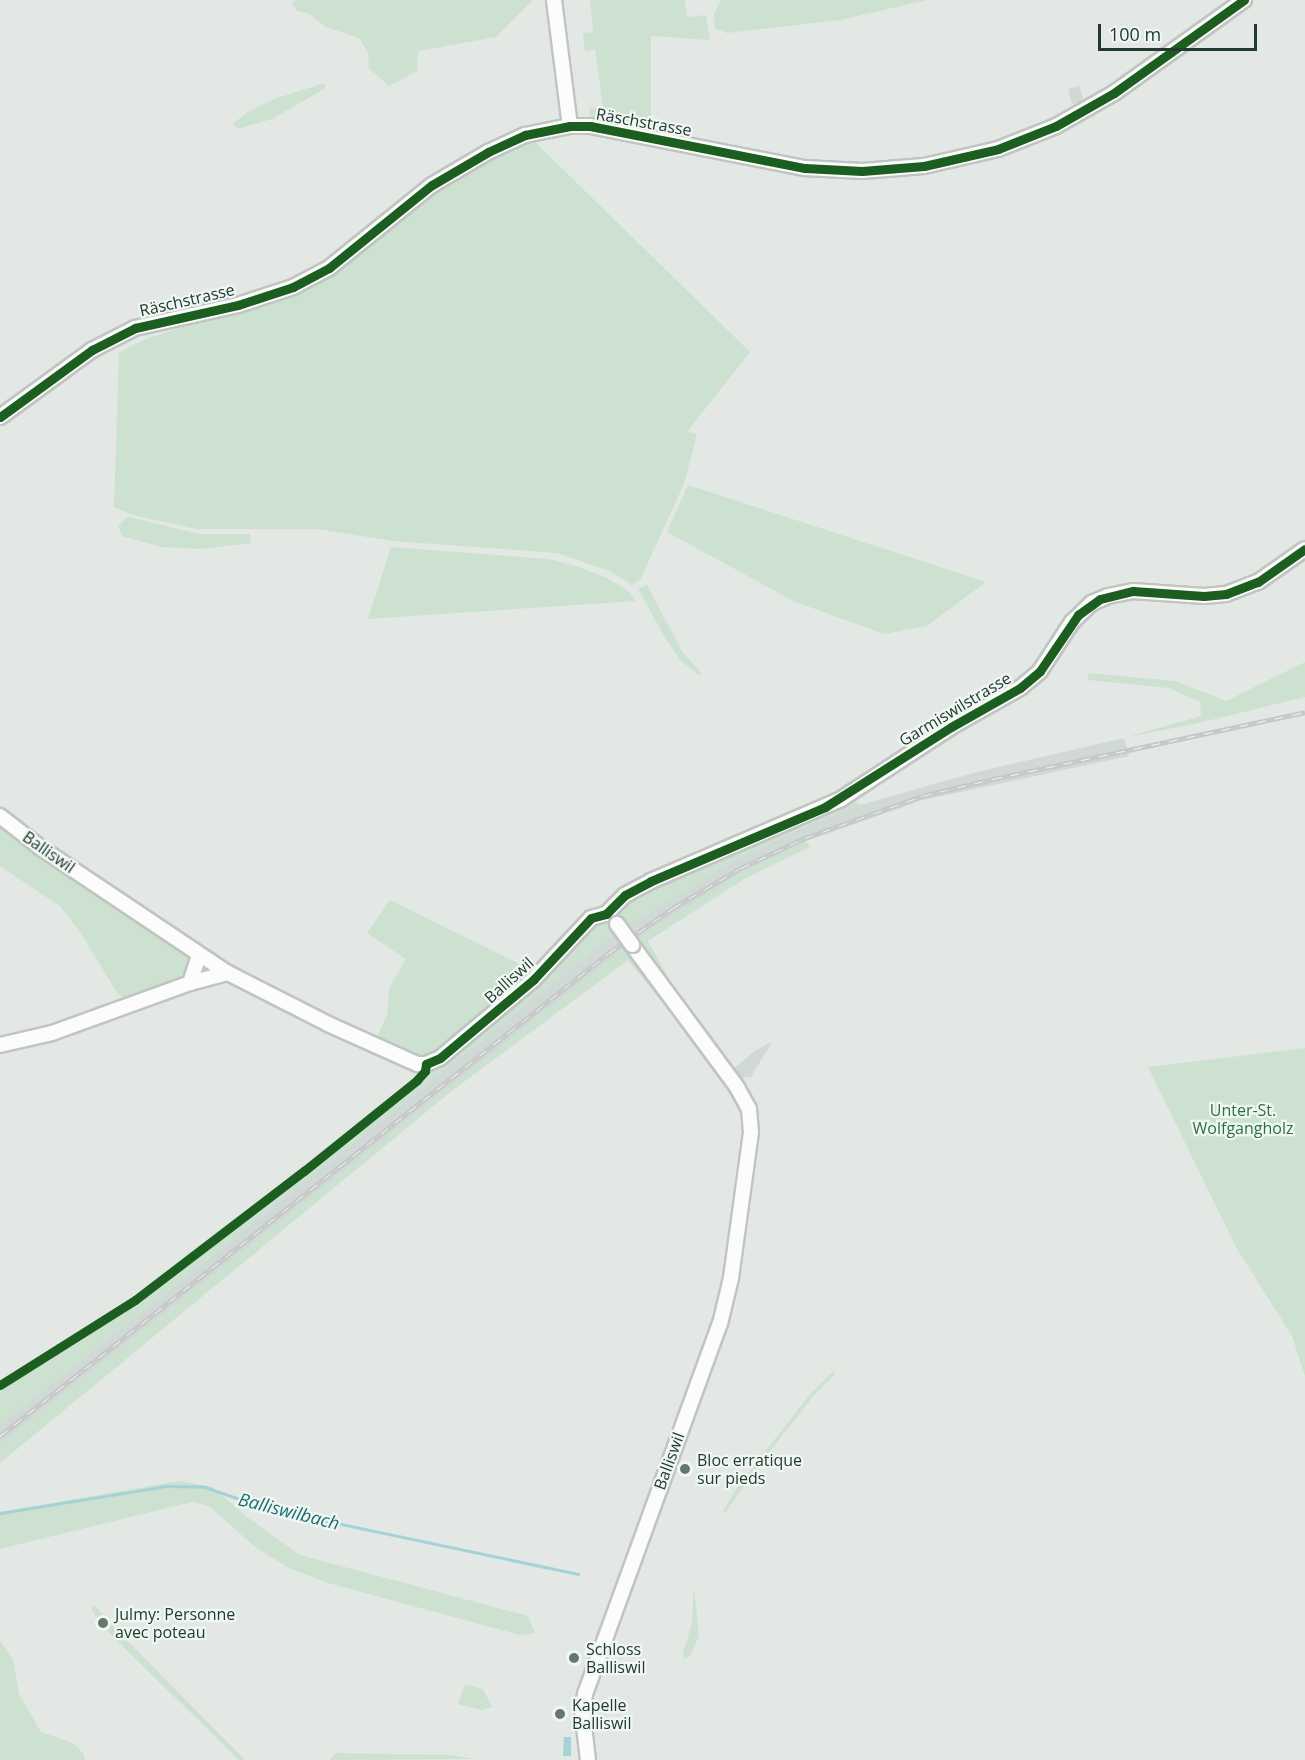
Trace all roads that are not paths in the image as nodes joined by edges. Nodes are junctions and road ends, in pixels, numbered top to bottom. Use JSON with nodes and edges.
{"nodes":[{"id":1,"x":554,"y":0,"type":"edge"},
{"id":2,"x":1244,"y":0,"type":"edge"},
{"id":3,"x":570,"y":126,"type":"junction"},
{"id":4,"x":0,"y":417,"type":"edge"},
{"id":5,"x":1305,"y":549,"type":"edge"},
{"id":6,"x":0,"y":816,"type":"edge"},
{"id":7,"x":606,"y":914,"type":"junction"},
{"id":8,"x":199,"y":955,"type":"junction"},
{"id":9,"x":228,"y":973,"type":"junction"},
{"id":10,"x":190,"y":983,"type":"junction"},
{"id":11,"x":0,"y":1045,"type":"edge"},
{"id":12,"x":588,"y":1760,"type":"edge"}],
"edges":[{"from":1,"to":3,"type":"street"},
{"from":2,"to":3,"type":"street","name":"Räschstrasse"},
{"from":3,"to":4,"type":"street","name":"Räschstrasse"},
{"from":5,"to":7,"type":"street","name":"Garmiswilstrasse"},
{"from":6,"to":8,"type":"street","name":"Balliswil"},
{"from":7,"to":9,"type":"street","name":"Balliswil"},
{"from":7,"to":12,"type":"street","name":"Balliswil","bridge":true},
{"from":8,"to":9,"type":"street","name":"Balliswil"},
{"from":8,"to":10,"type":"street"},
{"from":9,"to":10,"type":"street"},
{"from":10,"to":11,"type":"street"}]}
